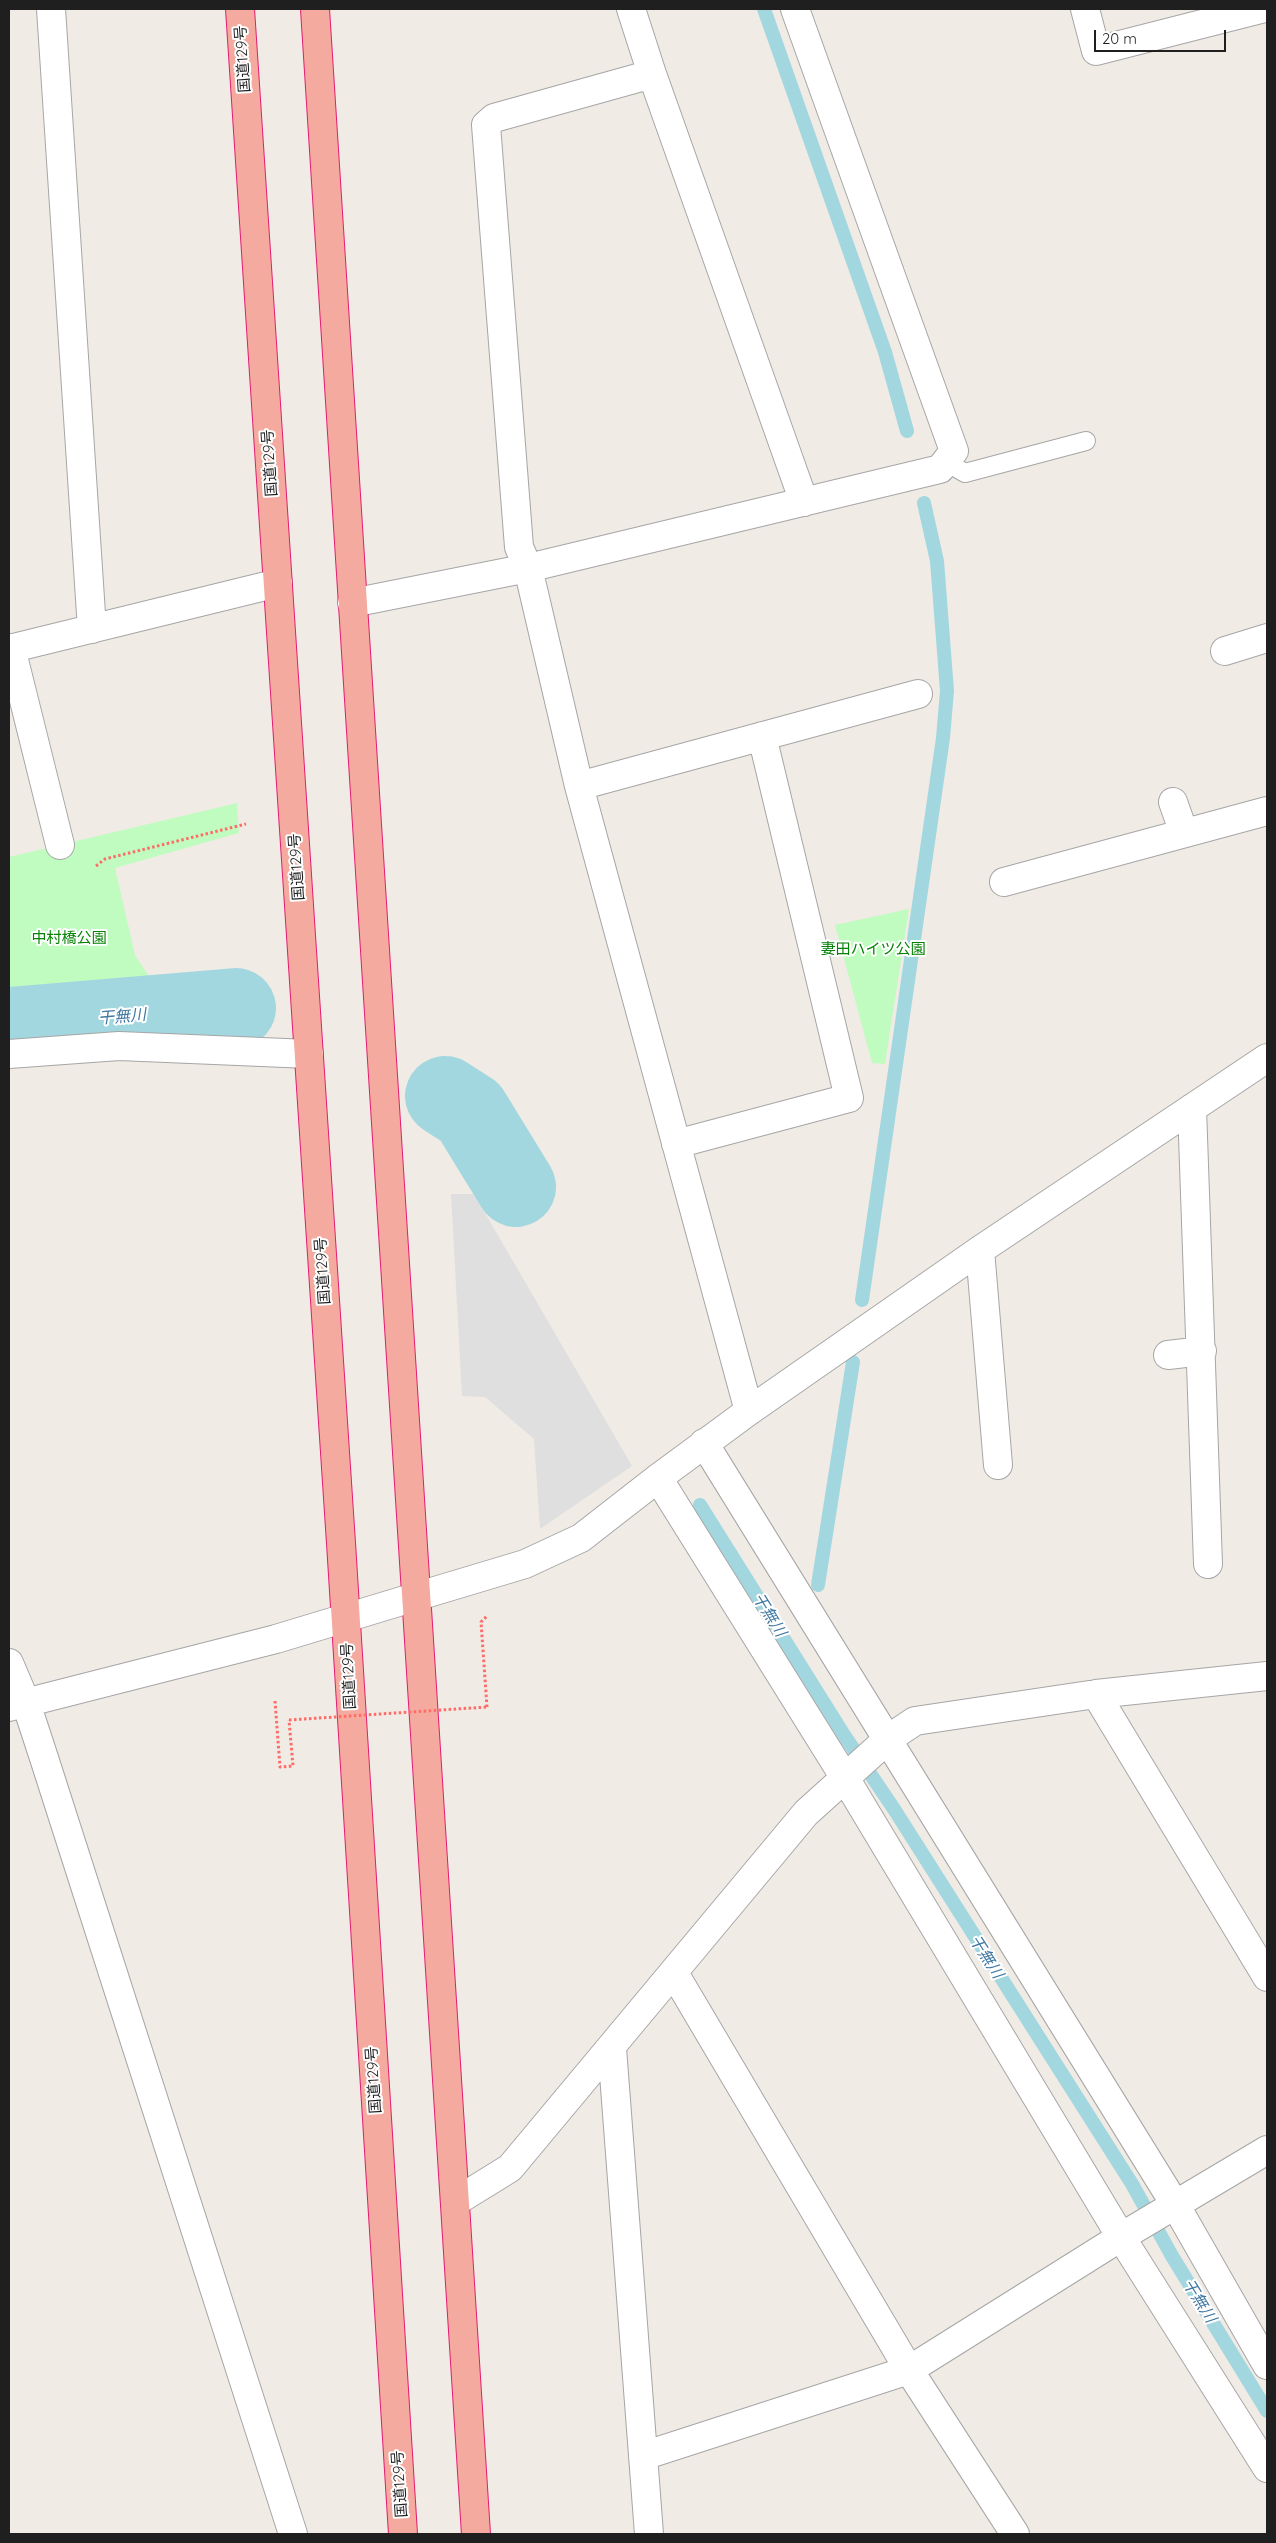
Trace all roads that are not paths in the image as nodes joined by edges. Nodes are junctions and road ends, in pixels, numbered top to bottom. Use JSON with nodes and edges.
{"nodes":[{"id":1,"x":51,"y":9,"type":"edge"},
{"id":2,"x":240,"y":9,"type":"edge"},
{"id":3,"x":315,"y":9,"type":"edge"},
{"id":4,"x":631,"y":9,"type":"edge"},
{"id":5,"x":795,"y":9,"type":"edge"},
{"id":6,"x":1085,"y":9,"type":"edge"},
{"id":7,"x":1262,"y":14,"type":"edge"},
{"id":8,"x":652,"y":74,"type":"junction"},
{"id":9,"x":1086,"y":441,"type":"dead end"},
{"id":10,"x":946,"y":462,"type":"junction"},
{"id":11,"x":804,"y":502,"type":"junction"},
{"id":12,"x":528,"y":568,"type":"junction"},
{"id":13,"x":278,"y":583,"type":"junction"},
{"id":14,"x":352,"y":602,"type":"junction"},
{"id":15,"x":92,"y":629,"type":"junction"},
{"id":16,"x":1267,"y":638,"type":"edge"},
{"id":17,"x":10,"y":649,"type":"edge"},
{"id":18,"x":1225,"y":651,"type":"dead end"},
{"id":19,"x":918,"y":694,"type":"dead end"},
{"id":20,"x":762,"y":736,"type":"junction"},
{"id":21,"x":578,"y":786,"type":"junction"},
{"id":22,"x":1174,"y":802,"type":"dead end"},
{"id":23,"x":1267,"y":810,"type":"edge"},
{"id":24,"x":1184,"y":833,"type":"junction"},
{"id":25,"x":60,"y":845,"type":"dead end"},
{"id":26,"x":1004,"y":882,"type":"dead end"},
{"id":27,"x":9,"y":1054,"type":"edge"},
{"id":28,"x":309,"y":1054,"type":"junction"},
{"id":29,"x":1267,"y":1058,"type":"edge"},
{"id":30,"x":1192,"y":1108,"type":"junction"},
{"id":31,"x":676,"y":1144,"type":"junction"},
{"id":32,"x":980,"y":1250,"type":"junction"},
{"id":33,"x":1202,"y":1350,"type":"junction"},
{"id":34,"x":1168,"y":1354,"type":"dead end"},
{"id":35,"x":749,"y":1411,"type":"junction"},
{"id":36,"x":704,"y":1443,"type":"junction"},
{"id":37,"x":998,"y":1465,"type":"dead end"},
{"id":38,"x":658,"y":1478,"type":"junction"},
{"id":39,"x":1208,"y":1564,"type":"dead end"},
{"id":40,"x":415,"y":1597,"type":"junction"},
{"id":41,"x":346,"y":1618,"type":"junction"},
{"id":42,"x":9,"y":1664,"type":"edge"},
{"id":43,"x":1267,"y":1676,"type":"edge"},
{"id":44,"x":1096,"y":1694,"type":"junction"},
{"id":45,"x":17,"y":1705,"type":"edge"},
{"id":46,"x":882,"y":1744,"type":"junction"},
{"id":47,"x":849,"y":1774,"type":"junction"},
{"id":48,"x":674,"y":1974,"type":"junction"},
{"id":49,"x":1267,"y":1976,"type":"edge"},
{"id":50,"x":612,"y":2048,"type":"junction"},
{"id":51,"x":1267,"y":2150,"type":"edge"},
{"id":52,"x":455,"y":2202,"type":"junction"},
{"id":53,"x":1170,"y":2209,"type":"junction"},
{"id":54,"x":1126,"y":2234,"type":"junction"},
{"id":55,"x":1267,"y":2365,"type":"edge"},
{"id":56,"x":909,"y":2370,"type":"junction"},
{"id":57,"x":643,"y":2456,"type":"junction"},
{"id":58,"x":1267,"y":2468,"type":"edge"},
{"id":59,"x":293,"y":2534,"type":"edge"},
{"id":60,"x":403,"y":2534,"type":"edge"},
{"id":61,"x":476,"y":2534,"type":"edge"},
{"id":62,"x":649,"y":2534,"type":"edge"},
{"id":63,"x":1015,"y":2534,"type":"edge"}],
"edges":[{"from":1,"to":15,"type":"street"},
{"from":2,"to":13,"type":"highway","name":"国道129号"},
{"from":3,"to":14,"type":"highway"},
{"from":4,"to":8,"type":"street"},
{"from":5,"to":10,"type":"street"},
{"from":6,"to":7,"type":"street"},
{"from":8,"to":11,"type":"street"},
{"from":8,"to":12,"type":"street"},
{"from":9,"to":10,"type":"lane"},
{"from":10,"to":11,"type":"street"},
{"from":11,"to":12,"type":"street"},
{"from":12,"to":14,"type":"street"},
{"from":12,"to":21,"type":"street"},
{"from":13,"to":15,"type":"street"},
{"from":13,"to":28,"type":"highway","name":"国道129号"},
{"from":14,"to":40,"type":"highway"},
{"from":15,"to":17,"type":"street"},
{"from":16,"to":18,"type":"street"},
{"from":17,"to":25,"type":"street"},
{"from":19,"to":20,"type":"street"},
{"from":20,"to":21,"type":"street"},
{"from":20,"to":31,"type":"street"},
{"from":21,"to":31,"type":"street"},
{"from":22,"to":24,"type":"street"},
{"from":23,"to":24,"type":"street"},
{"from":24,"to":26,"type":"street"},
{"from":27,"to":28,"type":"street"},
{"from":28,"to":41,"type":"highway","name":"国道129号"},
{"from":29,"to":30,"type":"street"},
{"from":30,"to":32,"type":"street"},
{"from":30,"to":33,"type":"street"},
{"from":31,"to":35,"type":"street"},
{"from":32,"to":35,"type":"street"},
{"from":32,"to":37,"type":"street"},
{"from":33,"to":34,"type":"street"},
{"from":33,"to":39,"type":"street"},
{"from":35,"to":36,"type":"street"},
{"from":36,"to":38,"type":"street"},
{"from":36,"to":46,"type":"street"},
{"from":38,"to":40,"type":"street"},
{"from":38,"to":47,"type":"street"},
{"from":40,"to":41,"type":"street"},
{"from":40,"to":52,"type":"highway"},
{"from":41,"to":45,"type":"street"},
{"from":41,"to":60,"type":"highway","name":"国道129号"},
{"from":42,"to":45,"type":"street"},
{"from":43,"to":44,"type":"street"},
{"from":44,"to":46,"type":"street"},
{"from":44,"to":49,"type":"street"},
{"from":45,"to":59,"type":"street"},
{"from":46,"to":47,"type":"street"},
{"from":46,"to":53,"type":"street"},
{"from":47,"to":48,"type":"street"},
{"from":47,"to":54,"type":"street"},
{"from":48,"to":50,"type":"street"},
{"from":48,"to":56,"type":"street"},
{"from":50,"to":52,"type":"street"},
{"from":50,"to":57,"type":"street"},
{"from":51,"to":53,"type":"street"},
{"from":52,"to":61,"type":"highway"},
{"from":53,"to":54,"type":"street"},
{"from":53,"to":55,"type":"street"},
{"from":54,"to":56,"type":"street"},
{"from":54,"to":58,"type":"street"},
{"from":56,"to":57,"type":"street"},
{"from":56,"to":63,"type":"street"},
{"from":57,"to":62,"type":"street"}]}
